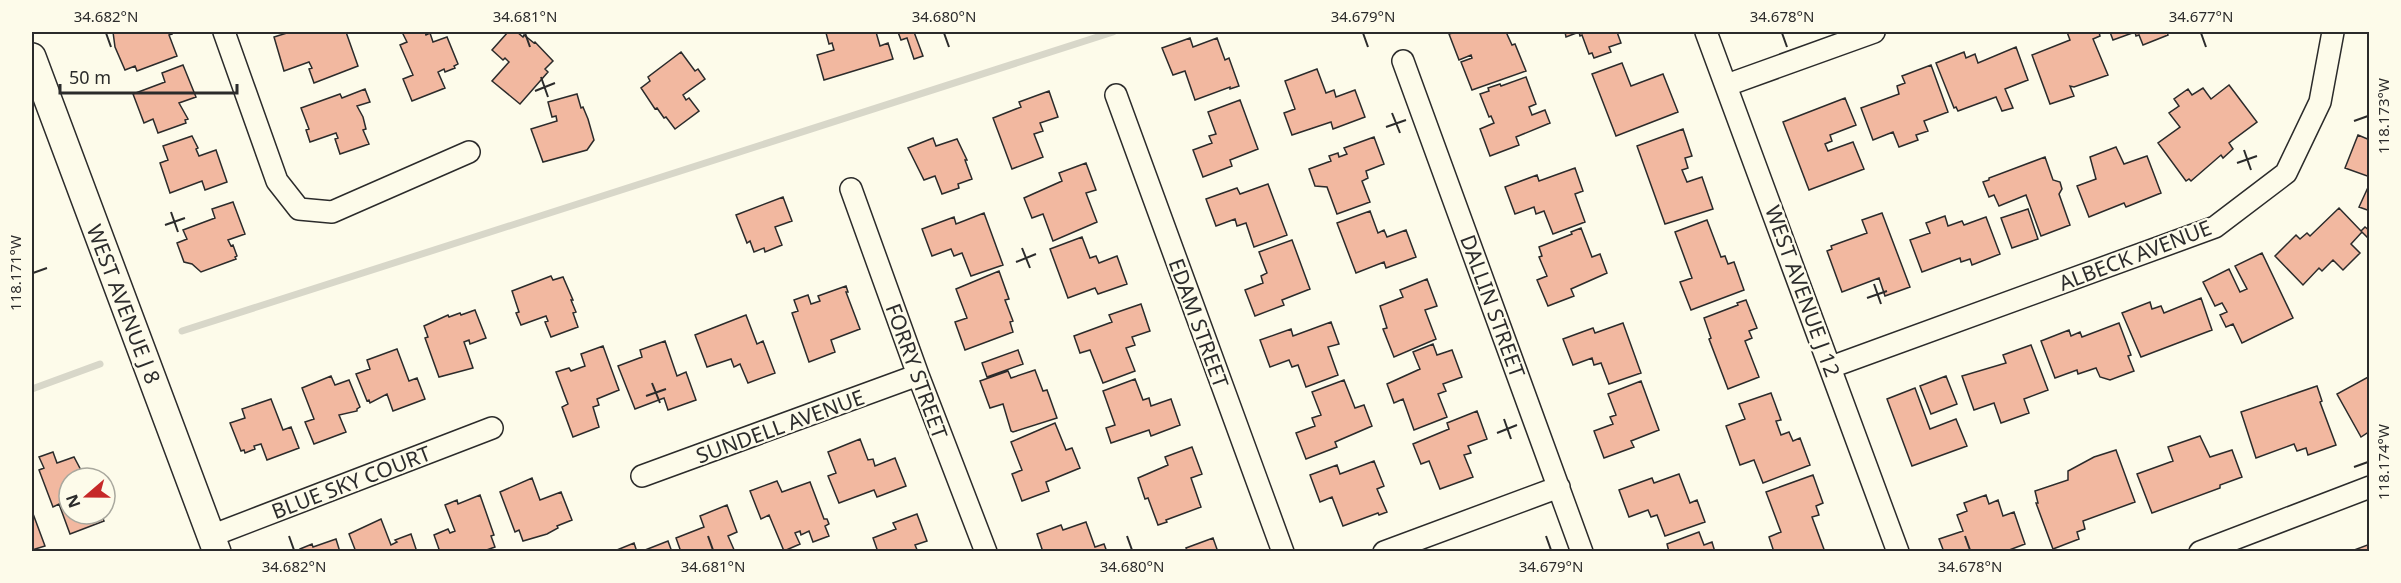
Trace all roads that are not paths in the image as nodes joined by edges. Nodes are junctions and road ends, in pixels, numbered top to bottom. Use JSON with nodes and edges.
{"nodes":[{"id":1,"x":224,"y":32,"type":"edge"},
{"id":2,"x":1706,"y":32,"type":"edge"},
{"id":3,"x":1874,"y":32,"type":"edge"},
{"id":4,"x":2332,"y":32,"type":"edge"},
{"id":5,"x":32,"y":57,"type":"edge"},
{"id":6,"x":1403,"y":61,"type":"dead end"},
{"id":7,"x":1727,"y":85,"type":"junction"},
{"id":8,"x":1116,"y":94,"type":"dead end"},
{"id":9,"x":469,"y":152,"type":"dead end"},
{"id":10,"x":851,"y":189,"type":"dead end"},
{"id":11,"x":1831,"y":367,"type":"junction"},
{"id":12,"x":918,"y":375,"type":"junction"},
{"id":13,"x":492,"y":428,"type":"dead end"},
{"id":14,"x":642,"y":476,"type":"dead end"},
{"id":15,"x":1559,"y":487,"type":"junction"},
{"id":16,"x":2370,"y":487,"type":"edge"},
{"id":17,"x":214,"y":544,"type":"edge"},
{"id":18,"x":986,"y":552,"type":"edge"},
{"id":19,"x":1283,"y":552,"type":"edge"},
{"id":20,"x":1384,"y":552,"type":"edge"},
{"id":21,"x":1582,"y":552,"type":"edge"},
{"id":22,"x":1898,"y":552,"type":"edge"},
{"id":23,"x":2200,"y":552,"type":"edge"}],
"edges":[{"from":1,"to":9,"type":"street"},
{"from":2,"to":7,"type":"street","name":"WEST AVENUE J 12"},
{"from":3,"to":7,"type":"street"},
{"from":4,"to":11,"type":"street","name":"ALBECK AVENUE"},
{"from":5,"to":17,"type":"street","name":"WEST AVENUE J 8"},
{"from":6,"to":15,"type":"street","name":"DALLIN STREET"},
{"from":7,"to":11,"type":"street","name":"WEST AVENUE J 12"},
{"from":8,"to":19,"type":"street","name":"EDAM STREET"},
{"from":10,"to":12,"type":"street","name":"FORRY STREET"},
{"from":11,"to":22,"type":"street","name":"WEST AVENUE J 12"},
{"from":12,"to":14,"type":"street","name":"SUNDELL AVENUE"},
{"from":12,"to":18,"type":"street","name":"FORRY STREET"},
{"from":13,"to":17,"type":"street","name":"BLUE SKY COURT"},
{"from":15,"to":20,"type":"street"},
{"from":15,"to":21,"type":"street","name":"DALLIN STREET"},
{"from":16,"to":23,"type":"street"}]}
